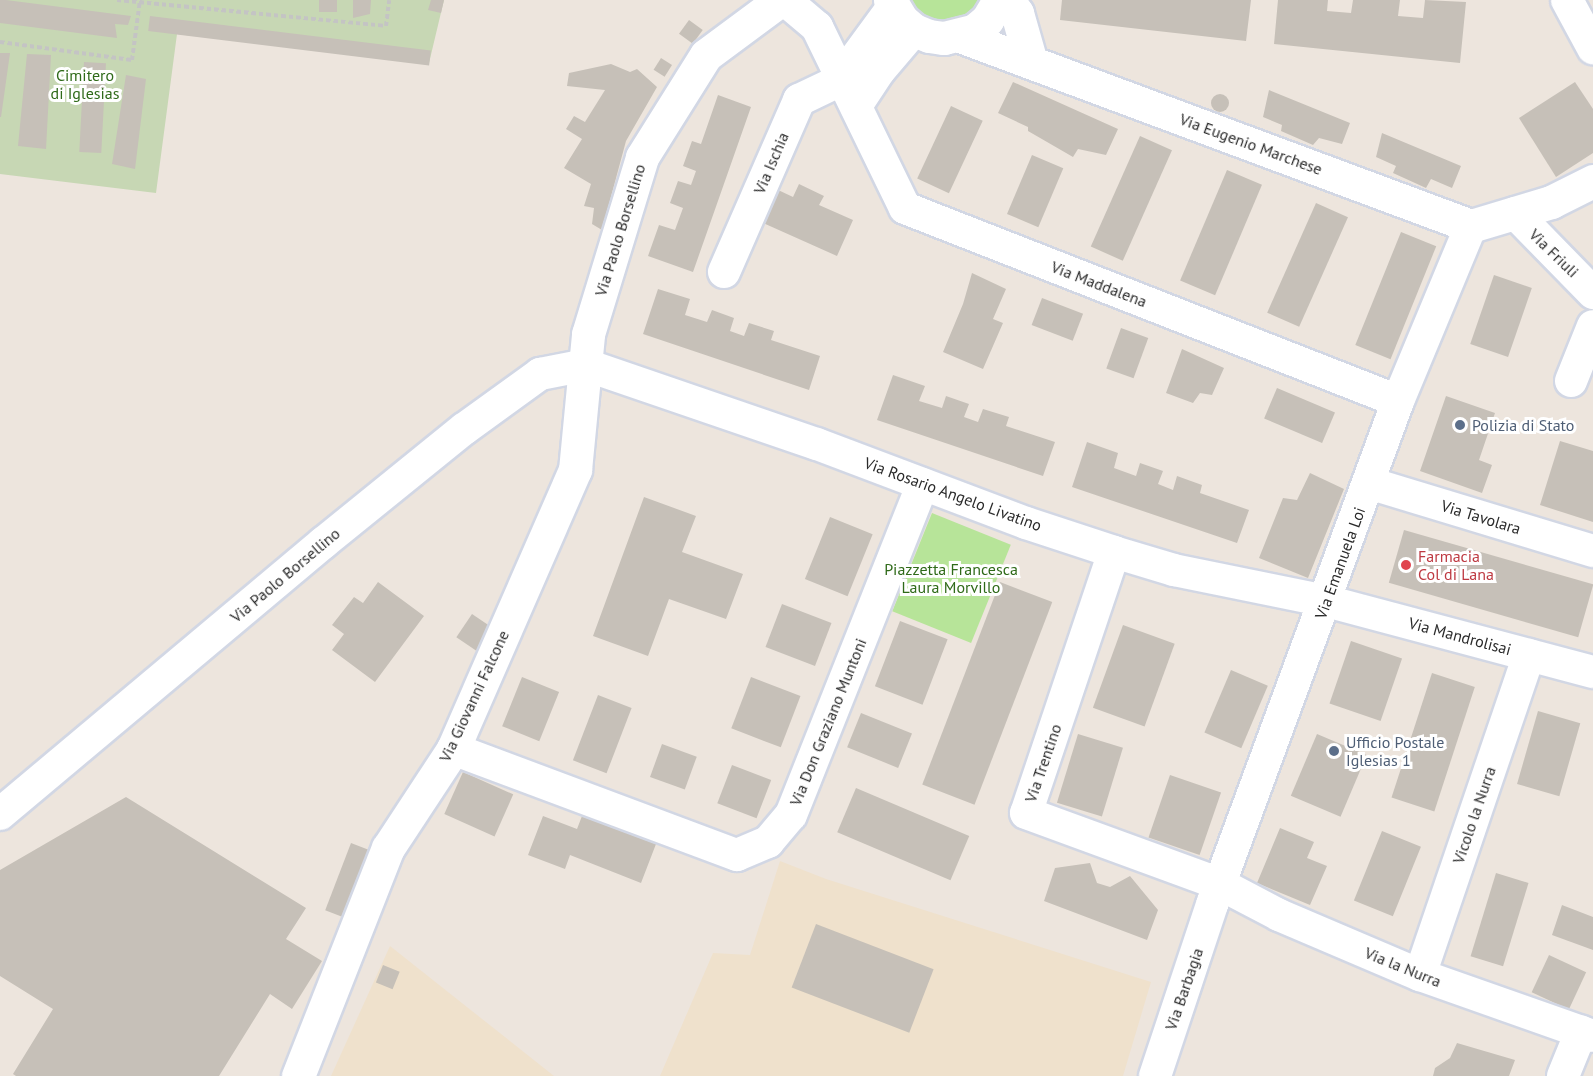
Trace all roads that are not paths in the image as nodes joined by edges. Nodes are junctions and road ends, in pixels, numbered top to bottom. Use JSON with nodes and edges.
{"nodes":[{"id":1,"x":780,"y":0,"type":"edge"},
{"id":2,"x":785,"y":0,"type":"edge"},
{"id":3,"x":999,"y":0,"type":"edge"},
{"id":4,"x":1008,"y":0,"type":"edge"},
{"id":5,"x":1573,"y":2,"type":"edge"},
{"id":6,"x":899,"y":12,"type":"edge"},
{"id":7,"x":960,"y":36,"type":"junction"},
{"id":8,"x":1593,"y":48,"type":"edge"},
{"id":9,"x":1031,"y":62,"type":"junction"},
{"id":10,"x":850,"y":92,"type":"junction"},
{"id":11,"x":1593,"y":181,"type":"edge"},
{"id":12,"x":1515,"y":213,"type":"junction"},
{"id":13,"x":1471,"y":226,"type":"junction"},
{"id":14,"x":724,"y":272,"type":"dead end"},
{"id":15,"x":1593,"y":293,"type":"edge"},
{"id":16,"x":1593,"y":326,"type":"edge"},
{"id":17,"x":587,"y":349,"type":"junction"},
{"id":18,"x":1571,"y":381,"type":"dead end"},
{"id":19,"x":1398,"y":401,"type":"junction"},
{"id":20,"x":1369,"y":483,"type":"junction"},
{"id":21,"x":923,"y":484,"type":"junction"},
{"id":22,"x":1593,"y":551,"type":"edge"},
{"id":23,"x":1114,"y":552,"type":"junction"},
{"id":24,"x":1326,"y":601,"type":"junction"},
{"id":25,"x":1529,"y":655,"type":"junction"},
{"id":26,"x":1593,"y":672,"type":"edge"},
{"id":27,"x":453,"y":749,"type":"junction"},
{"id":28,"x":0,"y":814,"type":"edge"},
{"id":29,"x":1216,"y":893,"type":"junction"},
{"id":30,"x":1420,"y":975,"type":"junction"},
{"id":31,"x":1587,"y":1034,"type":"edge"},
{"id":32,"x":298,"y":1076,"type":"edge"},
{"id":33,"x":1155,"y":1076,"type":"edge"},
{"id":34,"x":1563,"y":1076,"type":"edge"}],
"edges":[{"from":1,"to":17,"type":"street","name":"Via Paolo Borsellino"},
{"from":2,"to":10,"type":"street","name":"Via Maddalena"},
{"from":3,"to":7,"type":"street"},
{"from":4,"to":9,"type":"street"},
{"from":5,"to":8,"type":"street"},
{"from":6,"to":7,"type":"street"},
{"from":6,"to":10,"type":"street","name":"Via Maddalena"},
{"from":7,"to":9,"type":"street","name":"Via Eugenio Marchese"},
{"from":9,"to":13,"type":"street","name":"Via Eugenio Marchese"},
{"from":10,"to":14,"type":"street","name":"Via Ischia"},
{"from":10,"to":19,"type":"street","name":"Via Maddalena"},
{"from":11,"to":12,"type":"street"},
{"from":12,"to":13,"type":"street"},
{"from":12,"to":15,"type":"street","name":"Via Friuli"},
{"from":13,"to":19,"type":"street","name":"Via Emanuela Loi"},
{"from":16,"to":18,"type":"street"},
{"from":17,"to":21,"type":"street","name":"Via Rosario Angelo Livatino"},
{"from":17,"to":27,"type":"street","name":"Via Giovanni Falcone"},
{"from":17,"to":28,"type":"street","name":"Via Paolo Borsellino"},
{"from":19,"to":20,"type":"street","name":"Via Emanuela Loi"},
{"from":20,"to":22,"type":"street","name":"Via Tavolara"},
{"from":20,"to":24,"type":"street","name":"Via Emanuela Loi"},
{"from":21,"to":23,"type":"street","name":"Via Rosario Angelo Livatino"},
{"from":21,"to":27,"type":"street","name":"Via Don Graziano Muntoni"},
{"from":23,"to":24,"type":"street","name":"Via Rosario Angelo Livatino"},
{"from":23,"to":29,"type":"street","name":"Via Trentino"},
{"from":24,"to":25,"type":"street","name":"Via Mandrolisai"},
{"from":24,"to":29,"type":"street","name":"Via Emanuela Loi"},
{"from":25,"to":26,"type":"street","name":"Via Mandrolisai"},
{"from":25,"to":30,"type":"street","name":"Vicolo la Nurra"},
{"from":27,"to":32,"type":"street","name":"Via Giovanni Falcone"},
{"from":29,"to":30,"type":"street","name":"Via la Nurra"},
{"from":29,"to":33,"type":"street","name":"Via Barbagia"},
{"from":30,"to":31,"type":"street","name":"Via la Nurra"},
{"from":31,"to":34,"type":"street"}]}
